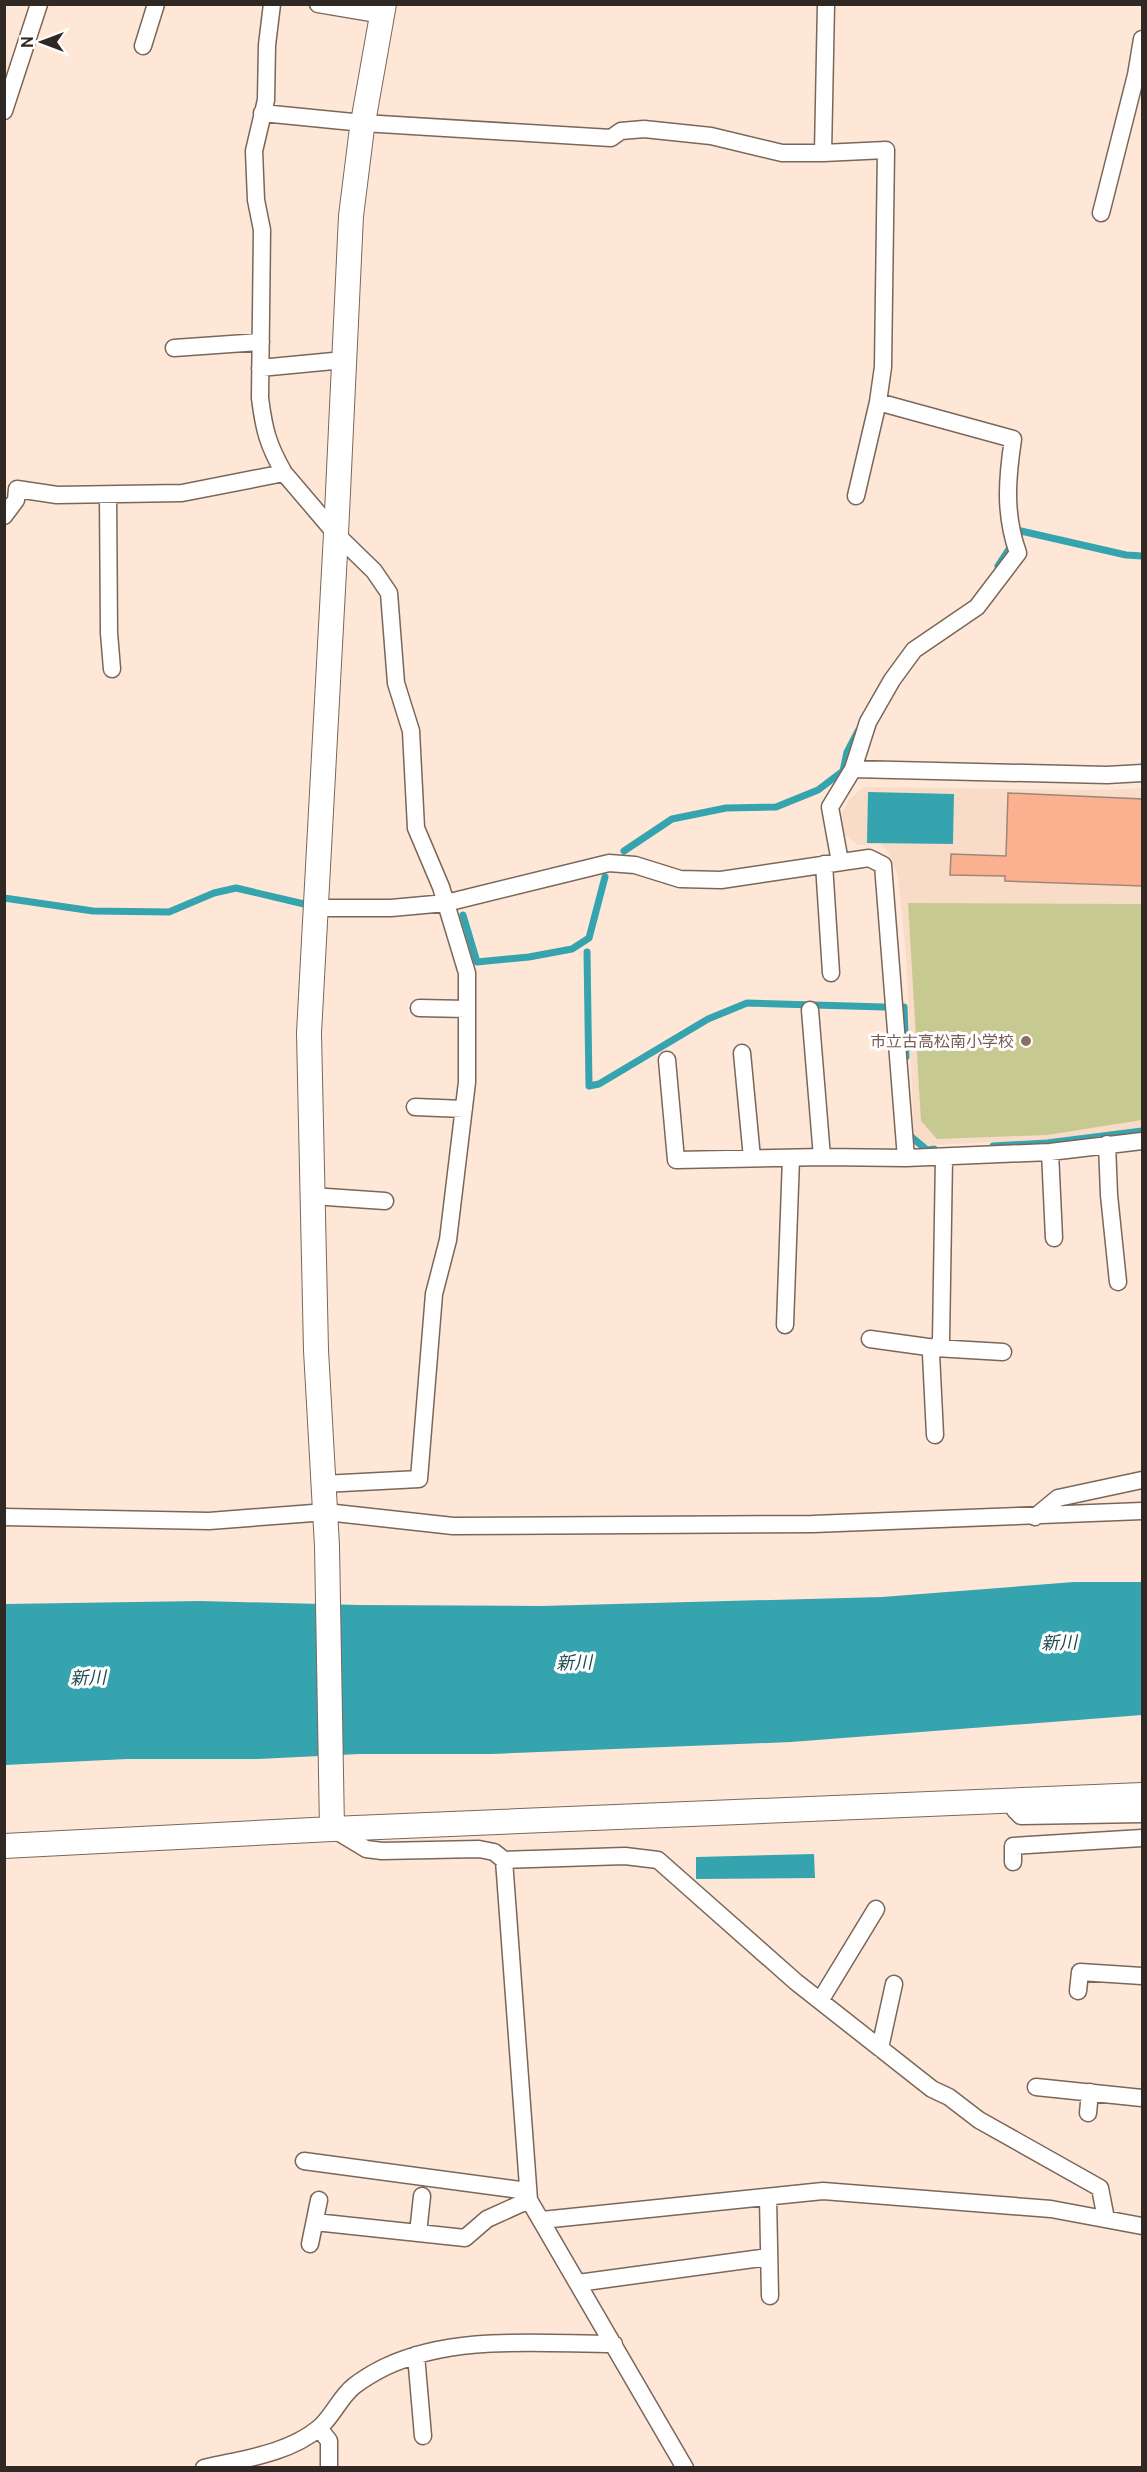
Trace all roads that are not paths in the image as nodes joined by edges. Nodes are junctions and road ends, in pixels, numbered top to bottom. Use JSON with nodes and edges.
{"nodes":[{"id":1,"x":39,"y":4,"type":"edge"},
{"id":2,"x":156,"y":4,"type":"edge"},
{"id":3,"x":272,"y":4,"type":"edge"},
{"id":4,"x":318,"y":4,"type":"edge"},
{"id":5,"x":826,"y":4,"type":"edge"},
{"id":6,"x":384,"y":10,"type":"edge"},
{"id":7,"x":1143,"y":39,"type":"edge"},
{"id":8,"x":143,"y":46,"type":"dead end"},
{"id":9,"x":1139,"y":75,"type":"edge"},
{"id":10,"x":4,"y":111,"type":"edge"},
{"id":11,"x":262,"y":113,"type":"junction"},
{"id":12,"x":363,"y":123,"type":"junction"},
{"id":13,"x":823,"y":153,"type":"junction"},
{"id":14,"x":1101,"y":213,"type":"dead end"},
{"id":15,"x":261,"y":342,"type":"junction"},
{"id":16,"x":174,"y":348,"type":"dead end"},
{"id":17,"x":344,"y":360,"type":"junction"},
{"id":18,"x":260,"y":368,"type":"junction"},
{"id":19,"x":878,"y":402,"type":"junction"},
{"id":20,"x":284,"y":473,"type":"junction"},
{"id":21,"x":108,"y":495,"type":"junction"},
{"id":22,"x":856,"y":496,"type":"dead end"},
{"id":23,"x":4,"y":516,"type":"edge"},
{"id":24,"x":336,"y":534,"type":"junction"},
{"id":25,"x":112,"y":669,"type":"dead end"},
{"id":26,"x":852,"y":769,"type":"junction"},
{"id":27,"x":1143,"y":773,"type":"edge"},
{"id":28,"x":832,"y":863,"type":"junction"},
{"id":29,"x":446,"y":903,"type":"junction"},
{"id":30,"x":316,"y":908,"type":"junction"},
{"id":31,"x":831,"y":973,"type":"dead end"},
{"id":32,"x":419,"y":1008,"type":"dead end"},
{"id":33,"x":467,"y":1010,"type":"junction"},
{"id":34,"x":810,"y":1010,"type":"dead end"},
{"id":35,"x":742,"y":1053,"type":"dead end"},
{"id":36,"x":667,"y":1060,"type":"dead end"},
{"id":37,"x":415,"y":1107,"type":"dead end"},
{"id":38,"x":464,"y":1109,"type":"junction"},
{"id":39,"x":1143,"y":1141,"type":"edge"},
{"id":40,"x":1107,"y":1144,"type":"junction"},
{"id":41,"x":1050,"y":1152,"type":"junction"},
{"id":42,"x":822,"y":1157,"type":"junction"},
{"id":43,"x":944,"y":1157,"type":"junction"},
{"id":44,"x":752,"y":1158,"type":"junction"},
{"id":45,"x":790,"y":1158,"type":"junction"},
{"id":46,"x":906,"y":1158,"type":"junction"},
{"id":47,"x":312,"y":1196,"type":"junction"},
{"id":48,"x":385,"y":1201,"type":"dead end"},
{"id":49,"x":1054,"y":1238,"type":"dead end"},
{"id":50,"x":1118,"y":1282,"type":"dead end"},
{"id":51,"x":785,"y":1325,"type":"dead end"},
{"id":52,"x":870,"y":1339,"type":"dead end"},
{"id":53,"x":935,"y":1348,"type":"junction"},
{"id":54,"x":1003,"y":1352,"type":"dead end"},
{"id":55,"x":935,"y":1435,"type":"dead end"},
{"id":56,"x":1143,"y":1480,"type":"edge"},
{"id":57,"x":323,"y":1484,"type":"junction"},
{"id":58,"x":326,"y":1512,"type":"junction"},
{"id":59,"x":1143,"y":1512,"type":"edge"},
{"id":60,"x":4,"y":1517,"type":"edge"},
{"id":61,"x":1035,"y":1517,"type":"junction"},
{"id":62,"x":1143,"y":1795,"type":"edge"},
{"id":63,"x":1014,"y":1801,"type":"junction"},
{"id":64,"x":1143,"y":1814,"type":"edge"},
{"id":65,"x":332,"y":1826,"type":"junction"},
{"id":66,"x":1143,"y":1838,"type":"edge"},
{"id":67,"x":4,"y":1846,"type":"edge"},
{"id":68,"x":504,"y":1860,"type":"junction"},
{"id":69,"x":1013,"y":1862,"type":"dead end"},
{"id":70,"x":876,"y":1909,"type":"dead end"},
{"id":71,"x":1143,"y":1977,"type":"edge"},
{"id":72,"x":894,"y":1984,"type":"dead end"},
{"id":73,"x":1078,"y":1991,"type":"dead end"},
{"id":74,"x":820,"y":2001,"type":"junction"},
{"id":75,"x":880,"y":2048,"type":"junction"},
{"id":76,"x":1036,"y":2087,"type":"dead end"},
{"id":77,"x":1090,"y":2092,"type":"junction"},
{"id":78,"x":1143,"y":2098,"type":"edge"},
{"id":79,"x":1088,"y":2113,"type":"dead end"},
{"id":80,"x":304,"y":2161,"type":"dead end"},
{"id":81,"x":422,"y":2196,"type":"dead end"},
{"id":82,"x":528,"y":2196,"type":"junction"},
{"id":83,"x":768,"y":2196,"type":"junction"},
{"id":84,"x":319,"y":2200,"type":"dead end"},
{"id":85,"x":1106,"y":2219,"type":"junction"},
{"id":86,"x":542,"y":2220,"type":"junction"},
{"id":87,"x":315,"y":2223,"type":"junction"},
{"id":88,"x":1143,"y":2226,"type":"edge"},
{"id":89,"x":418,"y":2233,"type":"junction"},
{"id":90,"x":310,"y":2244,"type":"dead end"},
{"id":91,"x":769,"y":2258,"type":"junction"},
{"id":92,"x":579,"y":2283,"type":"junction"},
{"id":93,"x":770,"y":2296,"type":"dead end"},
{"id":94,"x":614,"y":2344,"type":"junction"},
{"id":95,"x":416,"y":2355,"type":"junction"},
{"id":96,"x":319,"y":2428,"type":"junction"},
{"id":97,"x":423,"y":2436,"type":"dead end"},
{"id":98,"x":268,"y":2460,"type":"edge"},
{"id":99,"x":204,"y":2468,"type":"edge"},
{"id":100,"x":329,"y":2468,"type":"edge"},
{"id":101,"x":685,"y":2468,"type":"edge"}],
"edges":[{"from":1,"to":10,"type":"street"},
{"from":2,"to":8,"type":"street"},
{"from":3,"to":11,"type":"street"},
{"from":4,"to":6,"type":"street"},
{"from":5,"to":13,"type":"street"},
{"from":6,"to":12,"type":"street"},
{"from":7,"to":9,"type":"street"},
{"from":9,"to":14,"type":"street"},
{"from":11,"to":12,"type":"street"},
{"from":11,"to":15,"type":"street"},
{"from":12,"to":13,"type":"street"},
{"from":12,"to":17,"type":"street"},
{"from":13,"to":19,"type":"street"},
{"from":15,"to":16,"type":"street"},
{"from":15,"to":18,"type":"street"},
{"from":17,"to":18,"type":"street"},
{"from":17,"to":24,"type":"street"},
{"from":18,"to":20,"type":"street"},
{"from":19,"to":22,"type":"street"},
{"from":19,"to":26,"type":"street"},
{"from":20,"to":21,"type":"street"},
{"from":20,"to":24,"type":"street"},
{"from":21,"to":23,"type":"street"},
{"from":21,"to":25,"type":"street"},
{"from":24,"to":29,"type":"street"},
{"from":24,"to":30,"type":"street"},
{"from":26,"to":27,"type":"street"},
{"from":26,"to":28,"type":"street"},
{"from":28,"to":29,"type":"street"},
{"from":28,"to":31,"type":"street"},
{"from":28,"to":46,"type":"street"},
{"from":29,"to":30,"type":"street"},
{"from":29,"to":33,"type":"street"},
{"from":30,"to":47,"type":"street"},
{"from":32,"to":33,"type":"street"},
{"from":33,"to":38,"type":"street"},
{"from":34,"to":42,"type":"street"},
{"from":35,"to":44,"type":"street"},
{"from":36,"to":44,"type":"street"},
{"from":37,"to":38,"type":"street"},
{"from":38,"to":57,"type":"street"},
{"from":39,"to":40,"type":"street"},
{"from":40,"to":41,"type":"street"},
{"from":40,"to":50,"type":"street"},
{"from":41,"to":43,"type":"street"},
{"from":41,"to":49,"type":"street"},
{"from":42,"to":45,"type":"street"},
{"from":42,"to":46,"type":"street"},
{"from":43,"to":46,"type":"street"},
{"from":43,"to":53,"type":"street"},
{"from":44,"to":45,"type":"street"},
{"from":45,"to":51,"type":"street"},
{"from":47,"to":48,"type":"street"},
{"from":47,"to":57,"type":"street"},
{"from":52,"to":53,"type":"street"},
{"from":53,"to":54,"type":"street"},
{"from":53,"to":55,"type":"street"},
{"from":56,"to":61,"type":"street"},
{"from":57,"to":58,"type":"street"},
{"from":58,"to":60,"type":"street"},
{"from":58,"to":61,"type":"street"},
{"from":58,"to":65,"type":"street"},
{"from":59,"to":61,"type":"street"},
{"from":62,"to":63,"type":"street"},
{"from":63,"to":64,"type":"street"},
{"from":63,"to":65,"type":"street"},
{"from":65,"to":67,"type":"street"},
{"from":65,"to":68,"type":"street"},
{"from":66,"to":69,"type":"street"},
{"from":68,"to":74,"type":"street"},
{"from":68,"to":82,"type":"street"},
{"from":70,"to":74,"type":"street"},
{"from":71,"to":73,"type":"street"},
{"from":72,"to":75,"type":"street"},
{"from":74,"to":75,"type":"street"},
{"from":75,"to":85,"type":"street"},
{"from":76,"to":77,"type":"street"},
{"from":77,"to":78,"type":"street"},
{"from":77,"to":79,"type":"street"},
{"from":80,"to":82,"type":"street"},
{"from":81,"to":89,"type":"street"},
{"from":82,"to":86,"type":"street"},
{"from":82,"to":89,"type":"street"},
{"from":83,"to":85,"type":"street"},
{"from":83,"to":86,"type":"street"},
{"from":83,"to":91,"type":"street"},
{"from":84,"to":87,"type":"street"},
{"from":85,"to":88,"type":"street"},
{"from":86,"to":92,"type":"street"},
{"from":87,"to":89,"type":"street"},
{"from":87,"to":90,"type":"street"},
{"from":91,"to":92,"type":"street"},
{"from":91,"to":93,"type":"street"},
{"from":92,"to":94,"type":"street"},
{"from":94,"to":95,"type":"street"},
{"from":94,"to":101,"type":"street"},
{"from":95,"to":96,"type":"street"},
{"from":95,"to":97,"type":"street"},
{"from":96,"to":98,"type":"street"},
{"from":96,"to":100,"type":"street"},
{"from":98,"to":99,"type":"street"}]}
